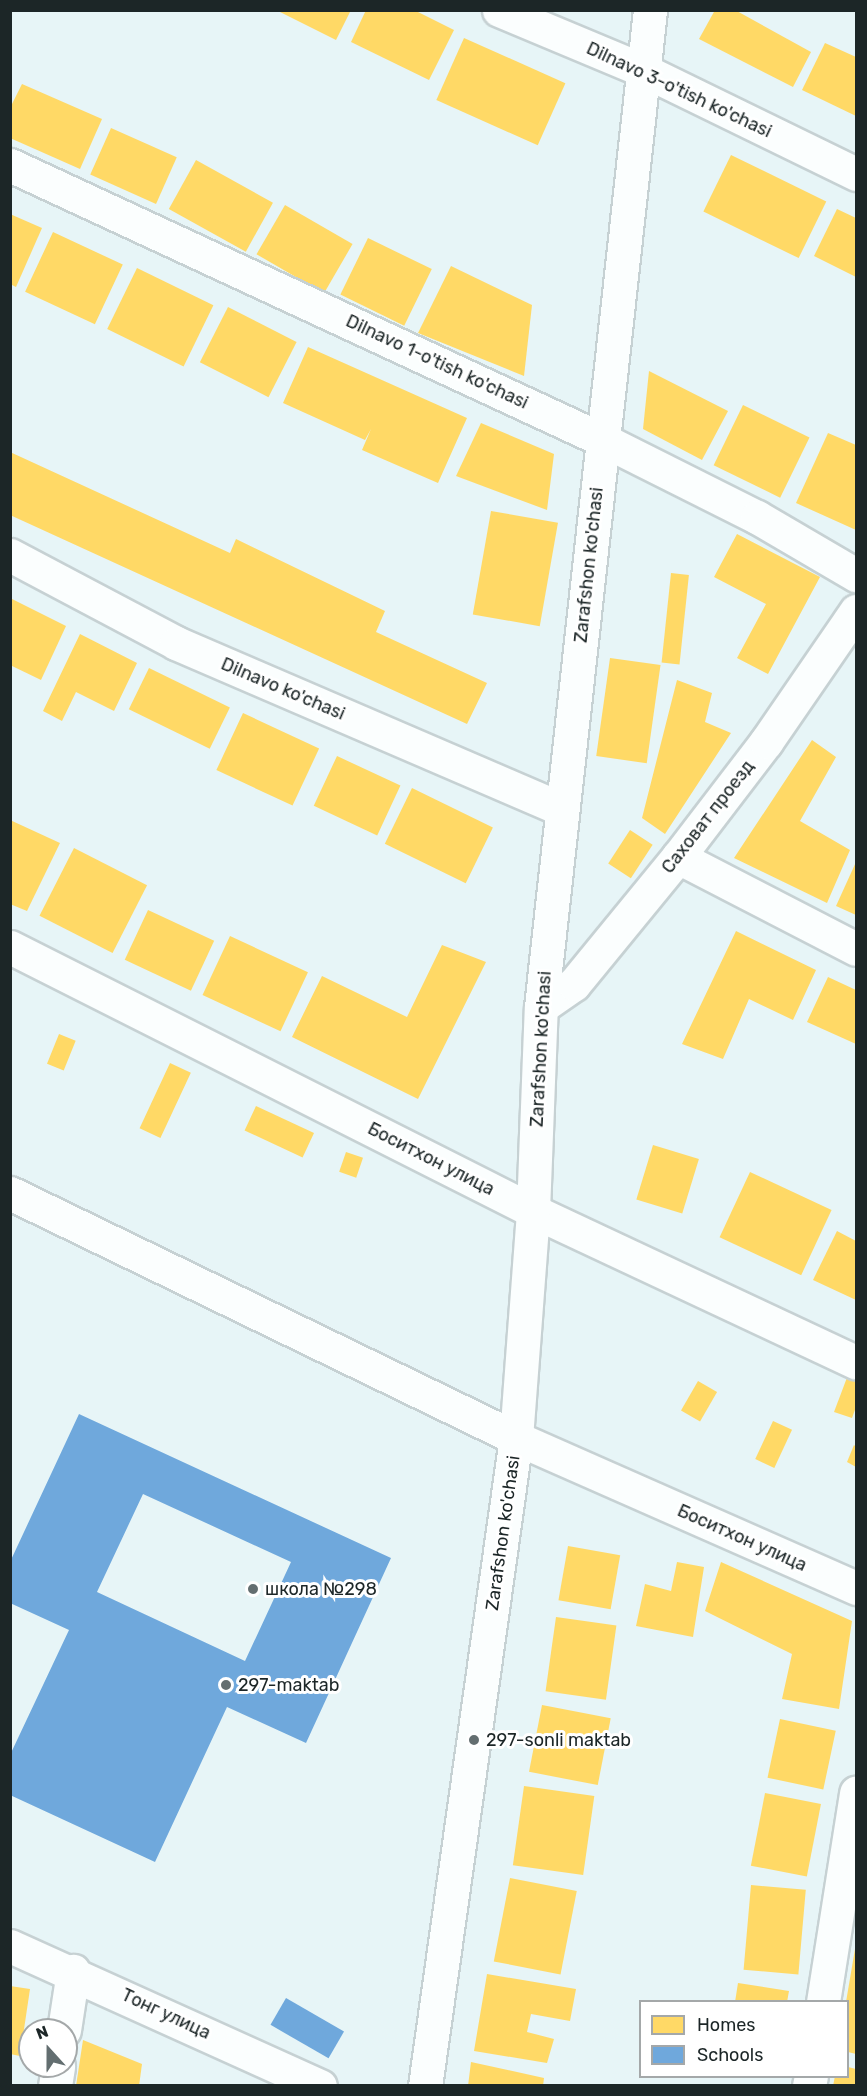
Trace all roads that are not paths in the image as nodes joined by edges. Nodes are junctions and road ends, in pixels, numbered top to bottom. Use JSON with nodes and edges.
{"nodes":[{"id":1,"x":499,"y":10,"type":"edge"},
{"id":2,"x":650,"y":10,"type":"edge"},
{"id":3,"x":645,"y":71,"type":"junction"},
{"id":4,"x":10,"y":165,"type":"edge"},
{"id":5,"x":856,"y":174,"type":"edge"},
{"id":6,"x":603,"y":440,"type":"junction"},
{"id":7,"x":10,"y":555,"type":"edge"},
{"id":8,"x":856,"y":575,"type":"edge"},
{"id":9,"x":856,"y":612,"type":"edge"},
{"id":10,"x":561,"y":809,"type":"junction"},
{"id":11,"x":678,"y":858,"type":"junction"},
{"id":12,"x":10,"y":947,"type":"edge"},
{"id":13,"x":856,"y":949,"type":"edge"},
{"id":14,"x":541,"y":1007,"type":"junction"},
{"id":15,"x":10,"y":1193,"type":"edge"},
{"id":16,"x":533,"y":1211,"type":"junction"},
{"id":17,"x":856,"y":1362,"type":"edge"},
{"id":18,"x":516,"y":1438,"type":"junction"},
{"id":19,"x":856,"y":1588,"type":"edge"},
{"id":20,"x":856,"y":1793,"type":"edge"},
{"id":21,"x":10,"y":1946,"type":"edge"},
{"id":22,"x":73,"y":1971,"type":"junction"},
{"id":23,"x":823,"y":2000,"type":"edge"},
{"id":24,"x":66,"y":2018,"type":"edge"},
{"id":25,"x":320,"y":2085,"type":"edge"},
{"id":26,"x":425,"y":2085,"type":"edge"}],
"edges":[{"from":1,"to":3,"type":"street","name":"Dilnavo 3-o'tish ko'chasi"},
{"from":2,"to":3,"type":"street","name":"Zarafshon ko'chasi"},
{"from":3,"to":5,"type":"street","name":"Dilnavo 3-o'tish ko'chasi"},
{"from":3,"to":6,"type":"street","name":"Zarafshon ko'chasi"},
{"from":4,"to":6,"type":"street","name":"Dilnavo 1-o'tish ko'chasi"},
{"from":6,"to":8,"type":"street","name":"Dilnavo 1-o'tish ko'chasi"},
{"from":6,"to":10,"type":"street","name":"Zarafshon ko'chasi"},
{"from":7,"to":10,"type":"street","name":"Dilnavo ko'chasi"},
{"from":9,"to":11,"type":"street","name":"Саховат проезд"},
{"from":10,"to":14,"type":"street","name":"Zarafshon ko'chasi"},
{"from":11,"to":13,"type":"street"},
{"from":11,"to":14,"type":"street","name":"Саховат проезд"},
{"from":12,"to":16,"type":"street","name":"Боситхон улица"},
{"from":14,"to":16,"type":"street","name":"Zarafshon ko'chasi"},
{"from":15,"to":18,"type":"street","name":"Боситхон улица"},
{"from":16,"to":17,"type":"street","name":"Боситхон улица"},
{"from":16,"to":18,"type":"street","name":"Zarafshon ko'chasi"},
{"from":18,"to":19,"type":"street","name":"Боситхон улица"},
{"from":18,"to":26,"type":"street","name":"Zarafshon ko'chasi"},
{"from":20,"to":23,"type":"street"},
{"from":21,"to":22,"type":"street","name":"Тонг улица"},
{"from":22,"to":24,"type":"street"},
{"from":22,"to":25,"type":"street","name":"Тонг улица"}]}
